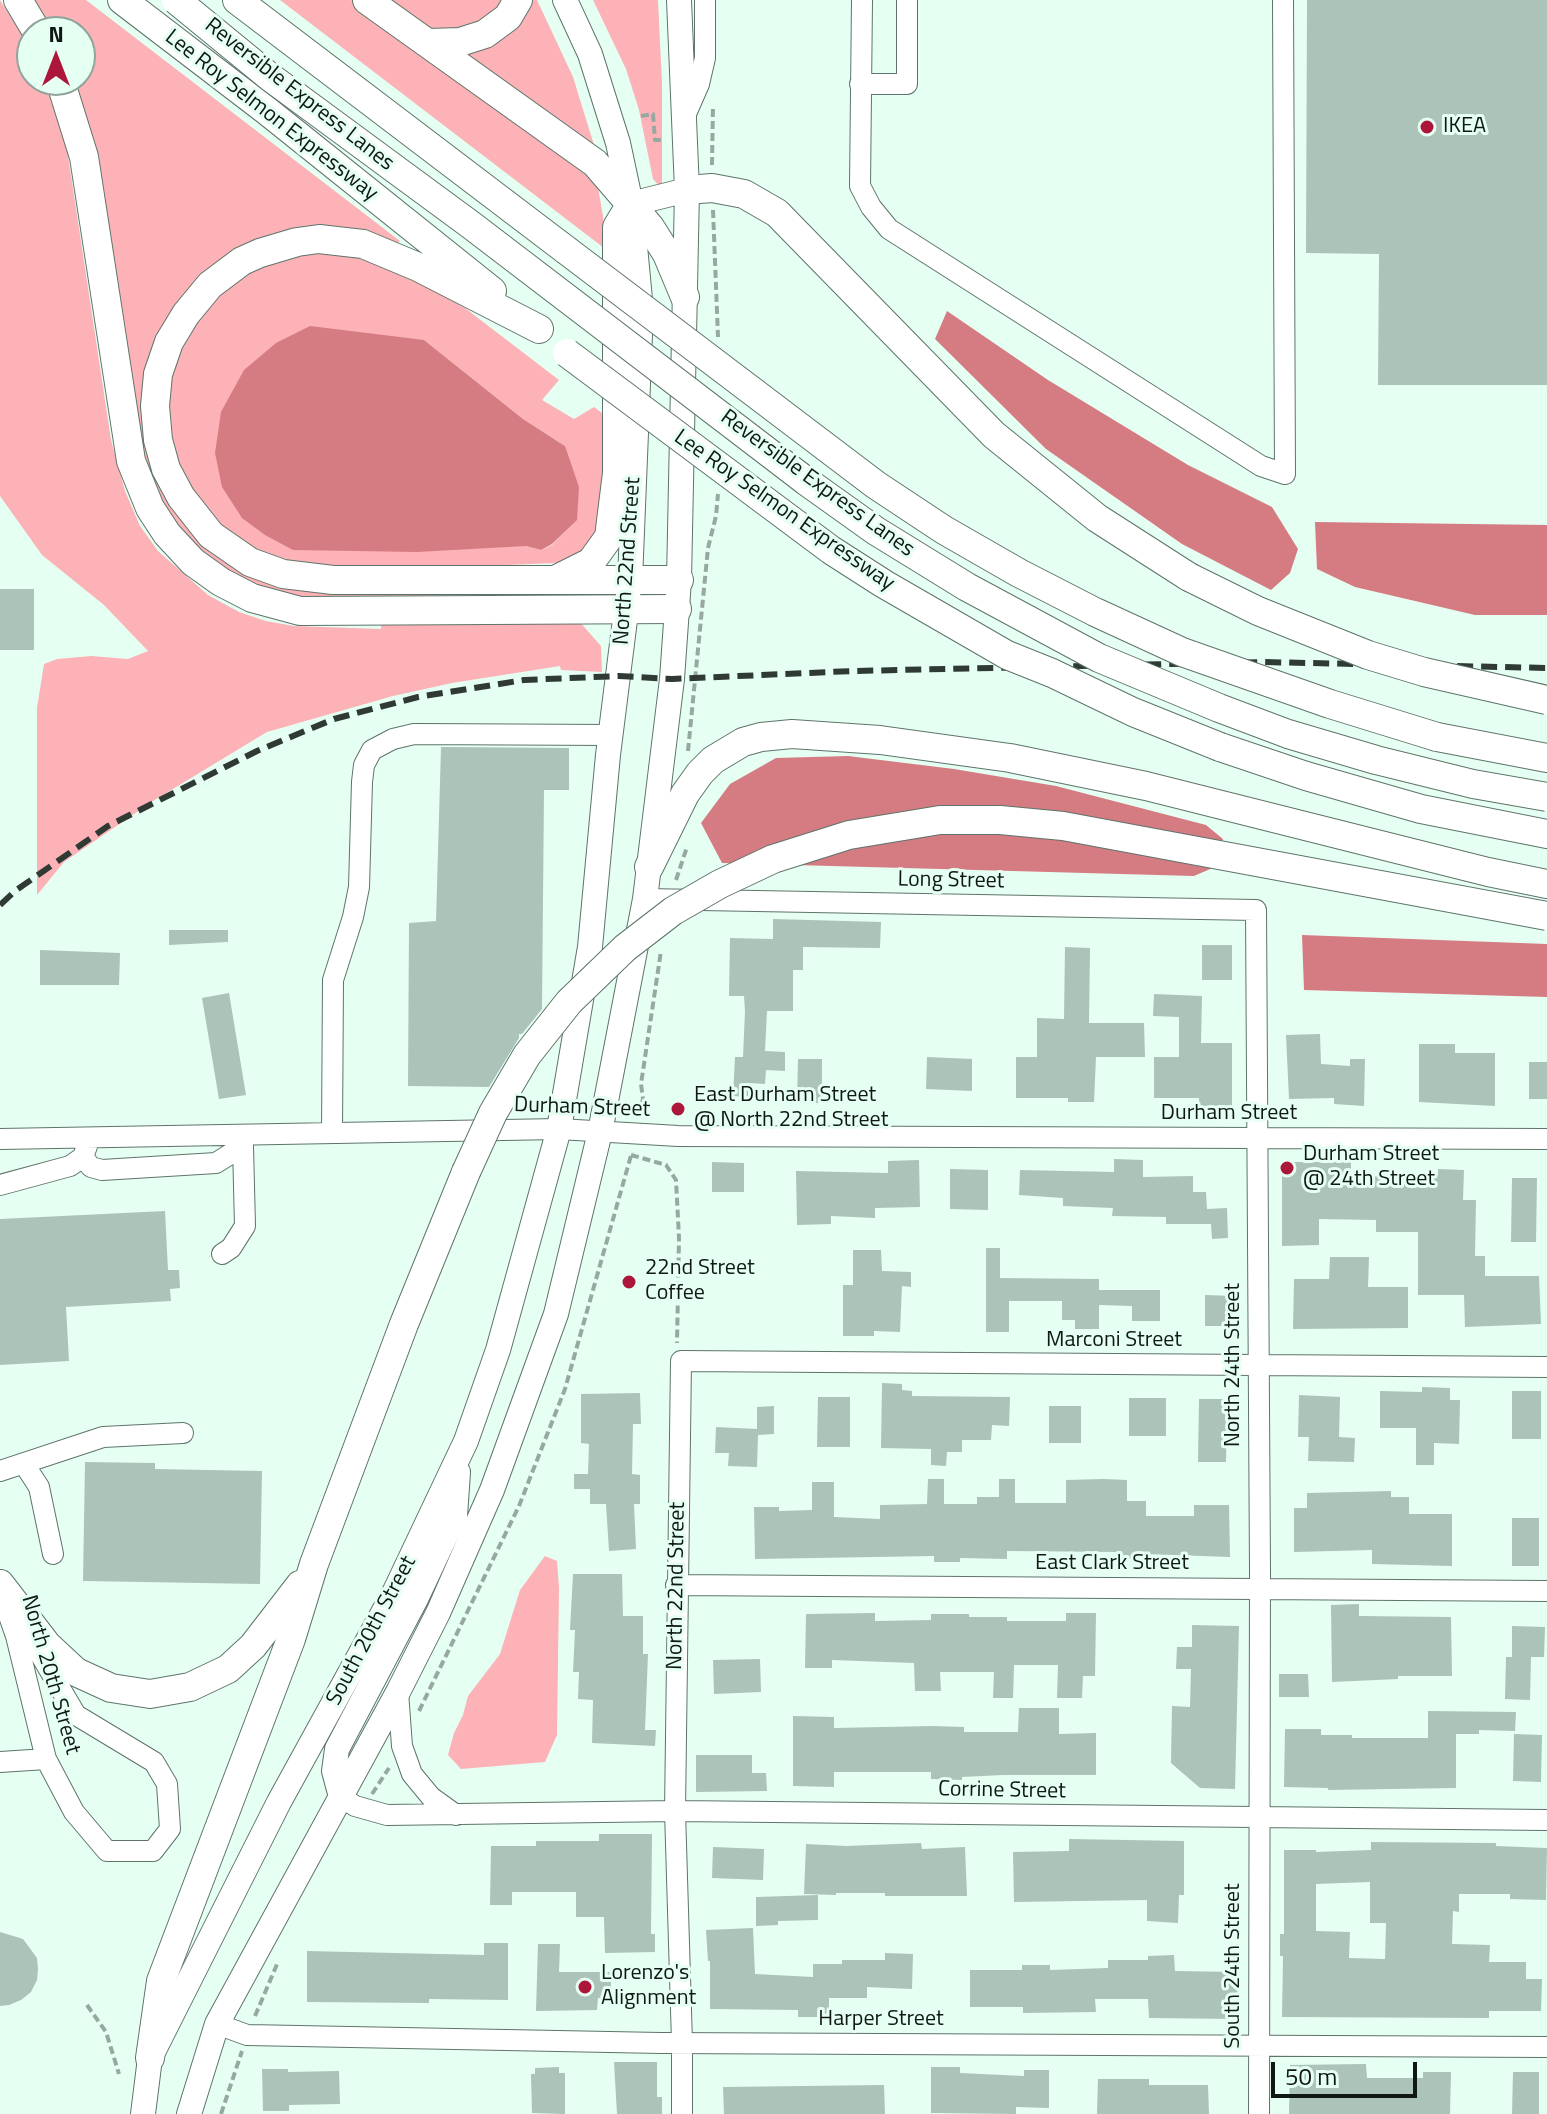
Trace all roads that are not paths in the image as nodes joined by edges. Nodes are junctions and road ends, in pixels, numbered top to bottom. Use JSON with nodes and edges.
{"nodes":[{"id":1,"x":122,"y":0,"type":"edge"},
{"id":2,"x":176,"y":0,"type":"edge"},
{"id":3,"x":237,"y":0,"type":"edge"},
{"id":4,"x":367,"y":0,"type":"edge"},
{"id":5,"x":518,"y":0,"type":"edge"},
{"id":6,"x":565,"y":0,"type":"edge"},
{"id":7,"x":679,"y":0,"type":"edge"},
{"id":8,"x":705,"y":0,"type":"edge"},
{"id":9,"x":862,"y":0,"type":"edge"},
{"id":10,"x":907,"y":0,"type":"edge"},
{"id":11,"x":1283,"y":0,"type":"edge"},
{"id":12,"x":428,"y":43,"type":"junction"},
{"id":13,"x":860,"y":84,"type":"junction"},
{"id":14,"x":65,"y":96,"type":"edge"},
{"id":15,"x":683,"y":120,"type":"junction"},
{"id":16,"x":687,"y":190,"type":"junction"},
{"id":17,"x":631,"y":204,"type":"junction"},
{"id":18,"x":685,"y":297,"type":"junction"},
{"id":19,"x":539,"y":329,"type":"junction"},
{"id":20,"x":554,"y":580,"type":"junction"},
{"id":21,"x":679,"y":580,"type":"junction"},
{"id":22,"x":628,"y":594,"type":"junction"},
{"id":23,"x":677,"y":609,"type":"junction"},
{"id":24,"x":1547,"y":700,"type":"edge"},
{"id":25,"x":611,"y":735,"type":"junction"},
{"id":26,"x":1547,"y":758,"type":"edge"},
{"id":27,"x":1547,"y":797,"type":"edge"},
{"id":28,"x":1547,"y":834,"type":"edge"},
{"id":29,"x":649,"y":867,"type":"junction"},
{"id":30,"x":1547,"y":884,"type":"edge"},
{"id":31,"x":645,"y":899,"type":"junction"},
{"id":32,"x":1256,"y":910,"type":"joint"},
{"id":33,"x":1547,"y":916,"type":"edge"},
{"id":34,"x":559,"y":1129,"type":"junction"},
{"id":35,"x":600,"y":1132,"type":"junction"},
{"id":36,"x":332,"y":1133,"type":"junction"},
{"id":37,"x":1257,"y":1138,"type":"junction"},
{"id":38,"x":0,"y":1139,"type":"edge"},
{"id":39,"x":1547,"y":1139,"type":"edge"},
{"id":40,"x":243,"y":1140,"type":"junction"},
{"id":41,"x":85,"y":1147,"type":"junction"},
{"id":42,"x":0,"y":1185,"type":"edge"},
{"id":43,"x":222,"y":1254,"type":"dead end"},
{"id":44,"x":681,"y":1361,"type":"joint"},
{"id":45,"x":1258,"y":1366,"type":"junction"},
{"id":46,"x":1547,"y":1367,"type":"edge"},
{"id":47,"x":183,"y":1433,"type":"dead end"},
{"id":48,"x":458,"y":1457,"type":"junction"},
{"id":49,"x":24,"y":1464,"type":"junction"},
{"id":50,"x":0,"y":1471,"type":"edge"},
{"id":51,"x":53,"y":1554,"type":"dead end"},
{"id":52,"x":314,"y":1564,"type":"junction"},
{"id":53,"x":676,"y":1585,"type":"junction"},
{"id":54,"x":0,"y":1586,"type":"edge"},
{"id":55,"x":1260,"y":1589,"type":"junction"},
{"id":56,"x":1547,"y":1591,"type":"edge"},
{"id":57,"x":8,"y":1637,"type":"edge"},
{"id":58,"x":398,"y":1692,"type":"junction"},
{"id":59,"x":46,"y":1759,"type":"junction"},
{"id":60,"x":0,"y":1762,"type":"edge"},
{"id":61,"x":341,"y":1797,"type":"junction"},
{"id":62,"x":675,"y":1811,"type":"junction"},
{"id":63,"x":456,"y":1815,"type":"junction"},
{"id":64,"x":1258,"y":1819,"type":"junction"},
{"id":65,"x":1547,"y":1820,"type":"edge"},
{"id":66,"x":217,"y":2024,"type":"junction"},
{"id":67,"x":682,"y":2043,"type":"junction"},
{"id":68,"x":1258,"y":2046,"type":"junction"},
{"id":69,"x":1547,"y":2047,"type":"edge"},
{"id":70,"x":150,"y":2058,"type":"junction"},
{"id":71,"x":143,"y":2114,"type":"edge"},
{"id":72,"x":189,"y":2114,"type":"edge"},
{"id":73,"x":682,"y":2114,"type":"edge"},
{"id":74,"x":1259,"y":2114,"type":"edge"}],
"edges":[{"from":1,"to":19,"type":"highway","name":"Lee Roy Selmon Expressway"},
{"from":2,"to":27,"type":"highway","name":"Reversible Express Lanes","bridge":true},
{"from":3,"to":26,"type":"highway","bridge":true},
{"from":4,"to":12,"type":"highway"},
{"from":5,"to":12,"type":"highway"},
{"from":6,"to":17,"type":"main road","name":"North 22nd Street"},
{"from":7,"to":15,"type":"main road"},
{"from":8,"to":15,"type":"street"},
{"from":9,"to":13,"type":"street"},
{"from":10,"to":13,"type":"street"},
{"from":11,"to":13,"type":"street"},
{"from":12,"to":17,"type":"highway"},
{"from":14,"to":22,"type":"highway"},
{"from":15,"to":16,"type":"main road"},
{"from":16,"to":17,"type":"main road"},
{"from":16,"to":18,"type":"main road"},
{"from":16,"to":24,"type":"highway","bridge":true},
{"from":17,"to":18,"type":"highway"},
{"from":17,"to":20,"type":"highway"},
{"from":17,"to":22,"type":"main road","name":"North 22nd Street"},
{"from":18,"to":21,"type":"main road"},
{"from":19,"to":20,"type":"highway"},
{"from":19,"to":28,"type":"highway","name":"Lee Roy Selmon Expressway","bridge":true},
{"from":20,"to":22,"type":"highway"},
{"from":21,"to":22,"type":"highway"},
{"from":21,"to":23,"type":"main road"},
{"from":22,"to":23,"type":"highway"},
{"from":22,"to":25,"type":"main road","name":"North 22nd Street"},
{"from":23,"to":29,"type":"main road"},
{"from":25,"to":34,"type":"main road","name":"North 22nd Street"},
{"from":25,"to":36,"type":"street"},
{"from":29,"to":30,"type":"highway"},
{"from":29,"to":31,"type":"main road"},
{"from":31,"to":32,"type":"street","name":"Long Street"},
{"from":31,"to":35,"type":"main road"},
{"from":32,"to":37,"type":"street","name":"North 24th Street"},
{"from":33,"to":52,"type":"highway","bridge":true},
{"from":34,"to":35,"type":"street","name":"Durham Street"},
{"from":34,"to":36,"type":"street","name":"Durham Street"},
{"from":34,"to":48,"type":"main road","name":"South 20th Street"},
{"from":35,"to":37,"type":"street","name":"Durham Street"},
{"from":35,"to":58,"type":"main road"},
{"from":36,"to":40,"type":"street","name":"Durham Street"},
{"from":37,"to":39,"type":"street","name":"Durham Street"},
{"from":37,"to":45,"type":"street","name":"North 24th Street"},
{"from":38,"to":41,"type":"street","name":"Durham Street"},
{"from":40,"to":41,"type":"street","name":"Durham Street"},
{"from":40,"to":41,"type":"street"},
{"from":40,"to":43,"type":"street"},
{"from":41,"to":42,"type":"street"},
{"from":44,"to":45,"type":"street","name":"Marconi Street"},
{"from":44,"to":53,"type":"street","name":"North 22nd Street"},
{"from":45,"to":46,"type":"street","name":"Marconi Street"},
{"from":45,"to":55,"type":"street","name":"North 24th Street"},
{"from":47,"to":49,"type":"street"},
{"from":48,"to":61,"type":"main road"},
{"from":48,"to":70,"type":"main road","name":"South 20th Street"},
{"from":49,"to":50,"type":"street"},
{"from":49,"to":51,"type":"street"},
{"from":52,"to":54,"type":"highway"},
{"from":52,"to":70,"type":"highway"},
{"from":53,"to":55,"type":"street","name":"East Clark Street"},
{"from":53,"to":62,"type":"street","name":"North 22nd Street"},
{"from":54,"to":57,"type":"street","name":"North 20th Street"},
{"from":54,"to":59,"type":"street","name":"North 20th Street"},
{"from":55,"to":56,"type":"street","name":"East Clark Street"},
{"from":55,"to":64,"type":"street","name":"North 24th Street"},
{"from":57,"to":59,"type":"street","name":"North 20th Street"},
{"from":58,"to":61,"type":"main road"},
{"from":58,"to":63,"type":"street"},
{"from":59,"to":60,"type":"street"},
{"from":61,"to":63,"type":"street","name":"Corrine Street"},
{"from":61,"to":66,"type":"main road"},
{"from":62,"to":63,"type":"street","name":"Corrine Street"},
{"from":62,"to":64,"type":"street","name":"Corrine Street"},
{"from":62,"to":67,"type":"street","name":"North 22nd Street"},
{"from":64,"to":65,"type":"street","name":"Corrine Street"},
{"from":64,"to":68,"type":"street","name":"South 24th Street"},
{"from":66,"to":67,"type":"street","name":"Harper Street"},
{"from":66,"to":72,"type":"main road"},
{"from":67,"to":68,"type":"street","name":"Harper Street"},
{"from":67,"to":73,"type":"street","name":"North 22nd Street"},
{"from":68,"to":69,"type":"street","name":"Harper Street"},
{"from":68,"to":74,"type":"street","name":"South 24th Street"},
{"from":70,"to":71,"type":"main road","name":"South 20th Street"}]}
